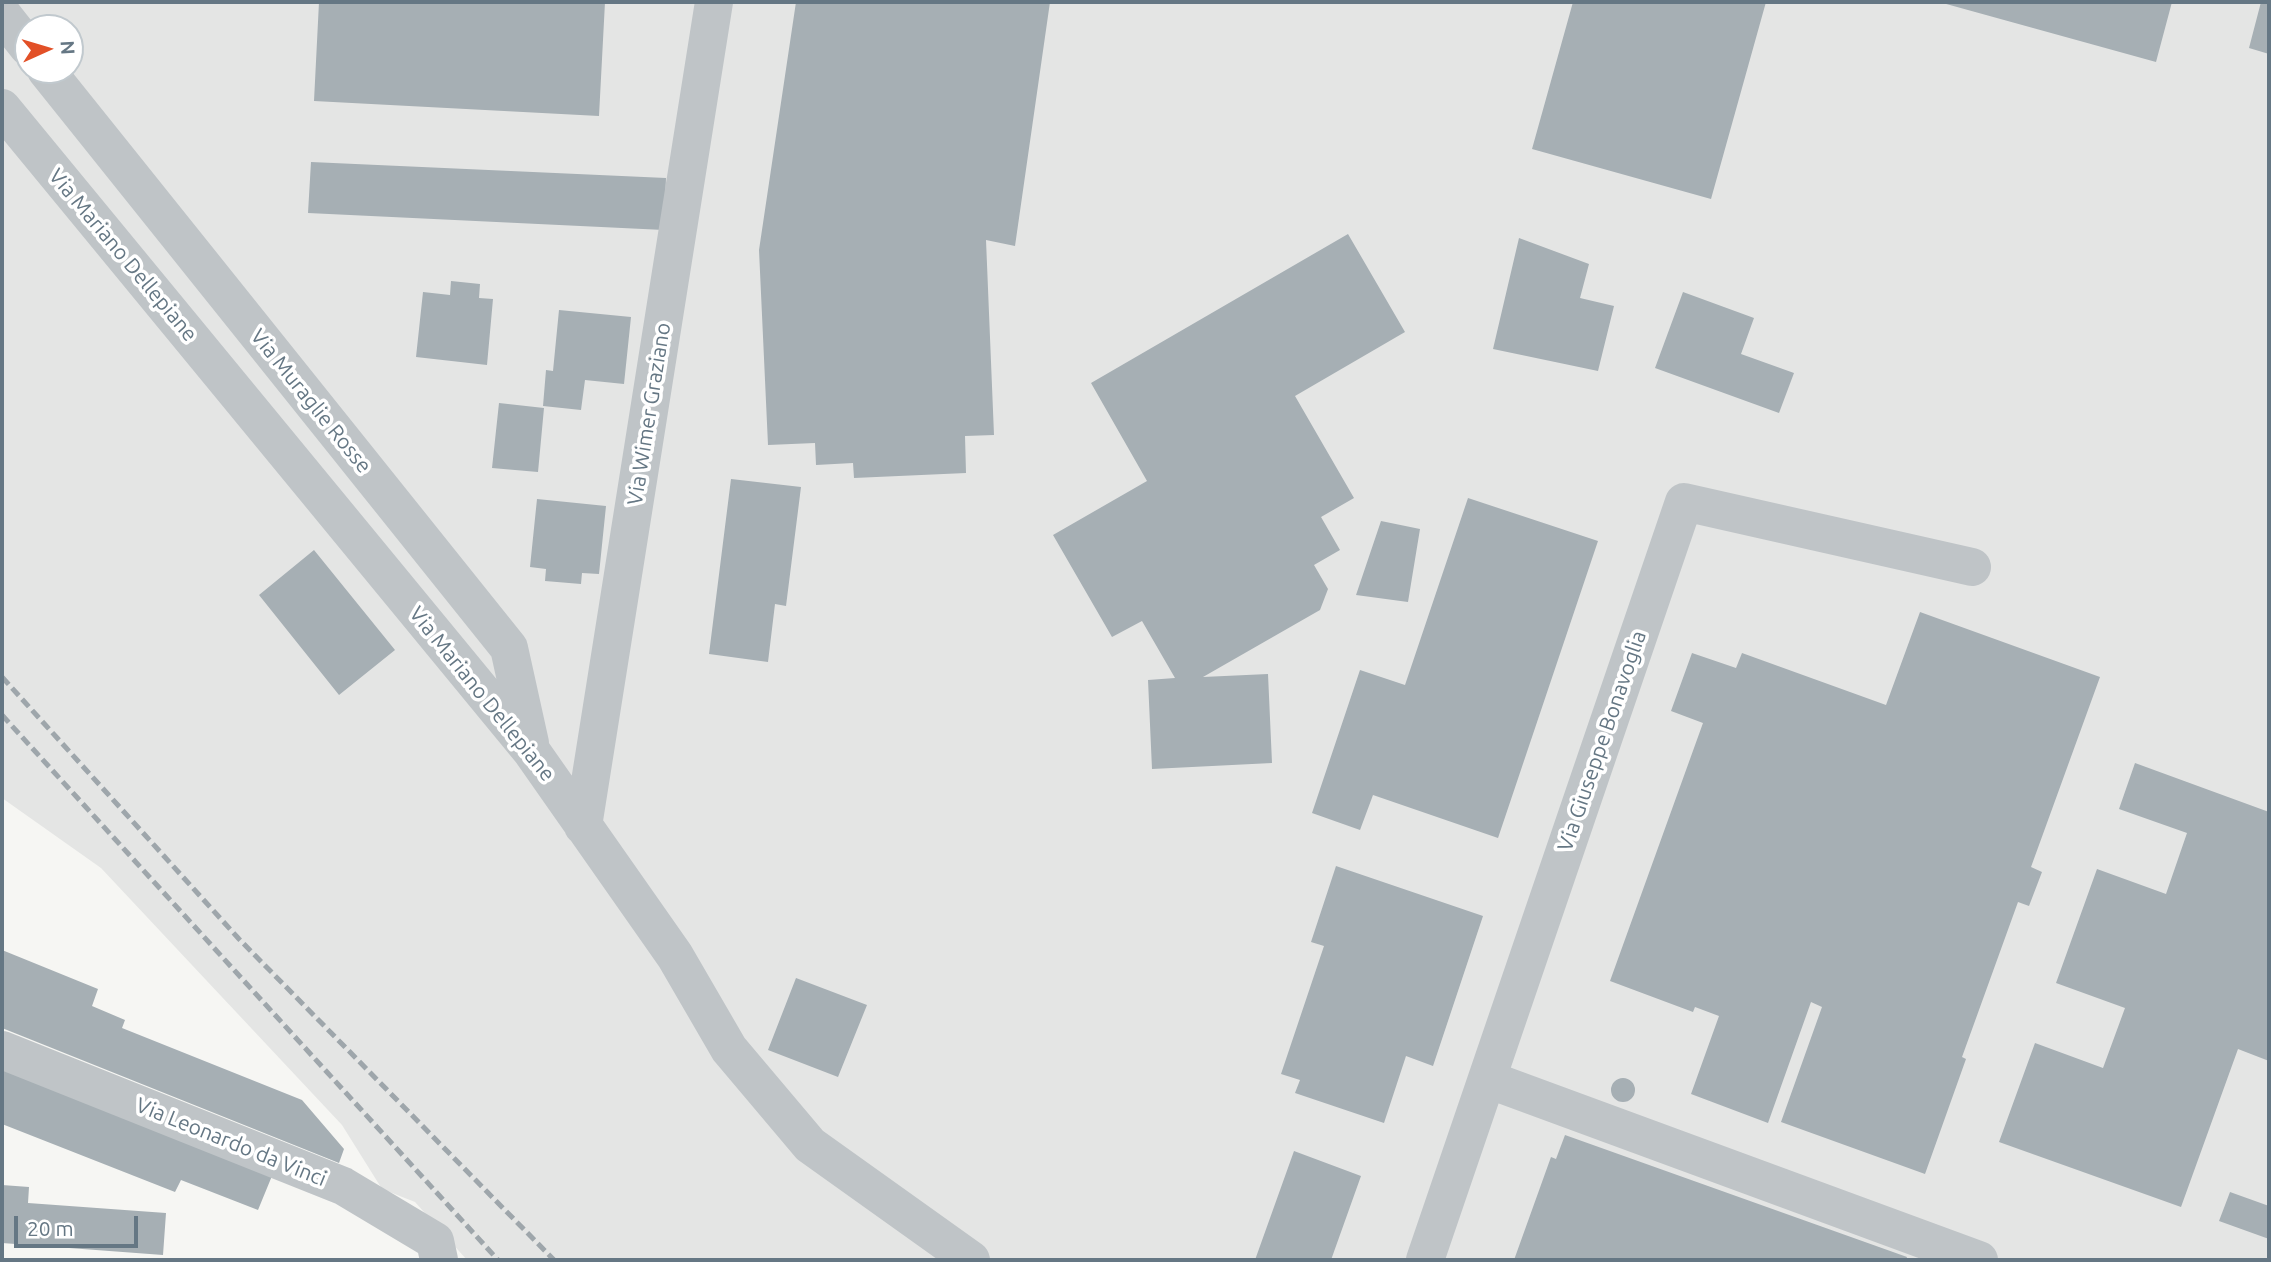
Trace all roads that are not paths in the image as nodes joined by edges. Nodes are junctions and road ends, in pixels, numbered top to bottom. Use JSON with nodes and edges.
{"nodes":[{"id":1,"x":714,"y":2,"type":"edge"},
{"id":2,"x":2,"y":15,"type":"edge"},
{"id":3,"x":14,"y":30,"type":"edge"},
{"id":4,"x":57,"y":84,"type":"edge"},
{"id":5,"x":2,"y":108,"type":"edge"},
{"id":6,"x":1972,"y":567,"type":"dead end"},
{"id":7,"x":532,"y":752,"type":"junction"},
{"id":8,"x":583,"y":826,"type":"junction"},
{"id":9,"x":2,"y":1049,"type":"edge"},
{"id":10,"x":1487,"y":1079,"type":"junction"},
{"id":11,"x":439,"y":1260,"type":"edge"},
{"id":12,"x":971,"y":1260,"type":"edge"},
{"id":13,"x":1425,"y":1260,"type":"edge"},
{"id":14,"x":1979,"y":1260,"type":"edge"}],
"edges":[{"from":1,"to":8,"type":"street","name":"Via Wimer Graziano"},
{"from":2,"to":3,"type":"street"},
{"from":4,"to":7,"type":"street","name":"Via Muraglie Rosse"},
{"from":5,"to":7,"type":"street","name":"Via Mariano Dellepiane"},
{"from":6,"to":10,"type":"street","name":"Via Giuseppe Bonavoglia"},
{"from":7,"to":8,"type":"street","name":"Via Mariano Dellepiane"},
{"from":8,"to":12,"type":"street","name":"Via Mariano Dellepiane"},
{"from":9,"to":11,"type":"street","name":"Via Leonardo da Vinci"},
{"from":10,"to":13,"type":"street","name":"Via Giuseppe Bonavoglia"},
{"from":10,"to":14,"type":"street"}]}
